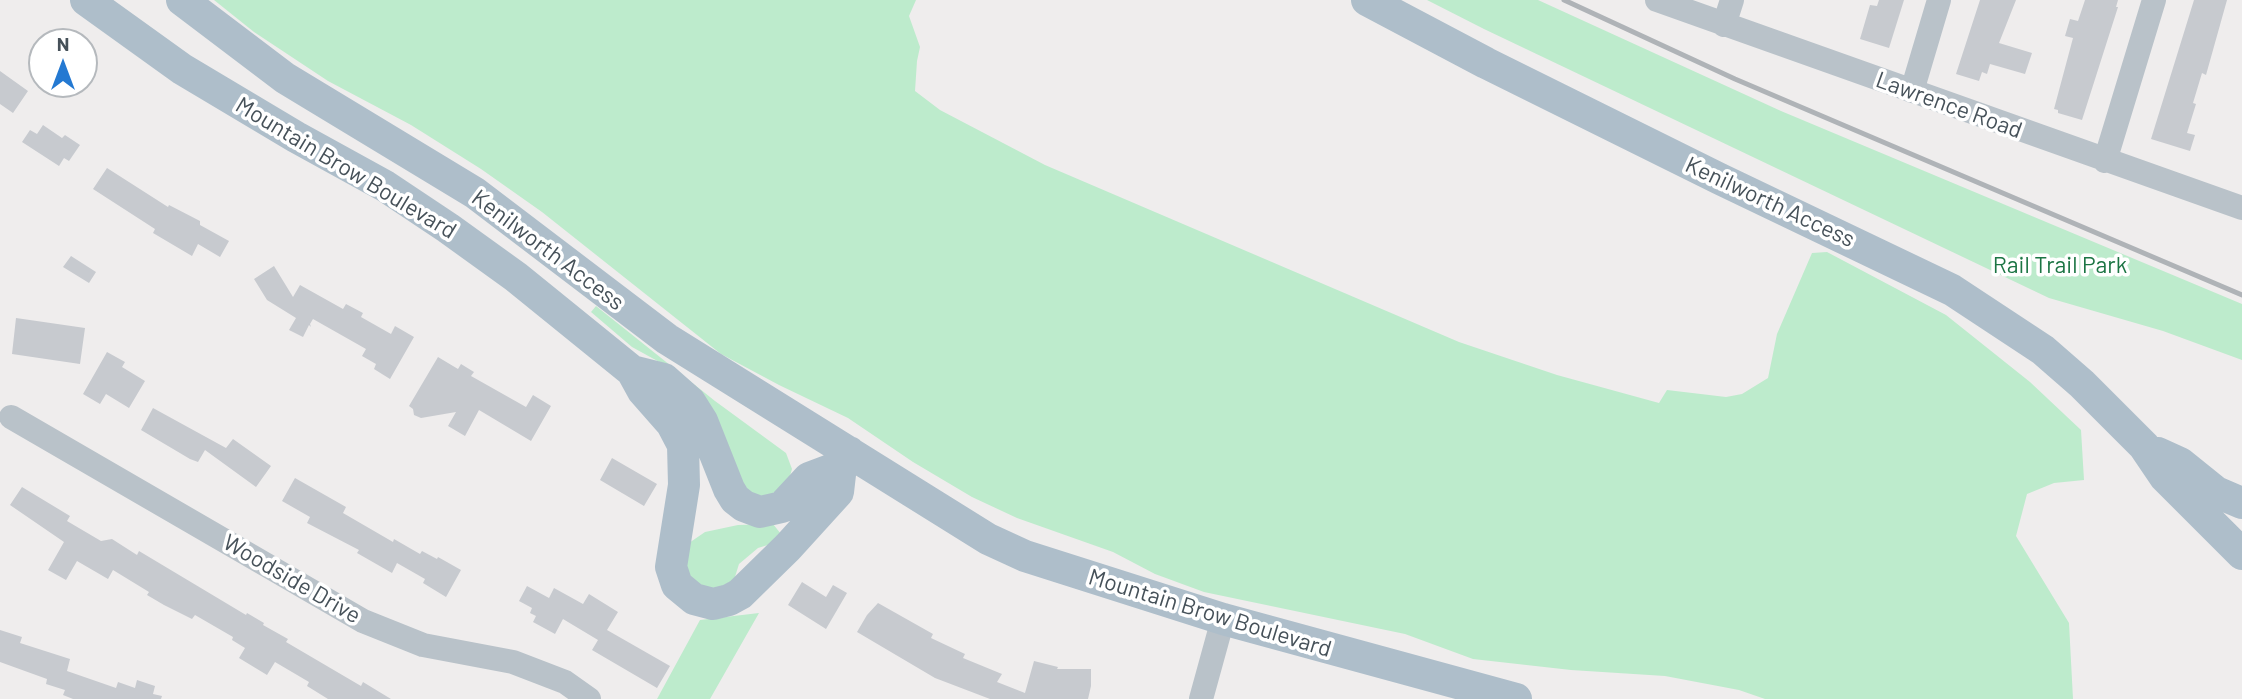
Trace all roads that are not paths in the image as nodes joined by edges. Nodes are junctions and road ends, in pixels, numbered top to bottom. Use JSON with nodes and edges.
{"nodes":[{"id":1,"x":86,"y":0,"type":"edge"},
{"id":2,"x":183,"y":0,"type":"edge"},
{"id":3,"x":1367,"y":0,"type":"edge"},
{"id":4,"x":1657,"y":0,"type":"edge"},
{"id":5,"x":1732,"y":0,"type":"edge"},
{"id":6,"x":1939,"y":0,"type":"edge"},
{"id":7,"x":2154,"y":0,"type":"edge"},
{"id":8,"x":1724,"y":25,"type":"junction"},
{"id":9,"x":1912,"y":91,"type":"junction"},
{"id":10,"x":2105,"y":160,"type":"junction"},
{"id":11,"x":2242,"y":208,"type":"edge"},
{"id":12,"x":632,"y":371,"type":"junction"},
{"id":13,"x":787,"y":414,"type":"junction"},
{"id":14,"x":11,"y":417,"type":"dead end"},
{"id":15,"x":2144,"y":446,"type":"junction"},
{"id":16,"x":845,"y":459,"type":"junction"},
{"id":17,"x":809,"y":478,"type":"junction"},
{"id":18,"x":916,"y":496,"type":"joint"},
{"id":19,"x":2242,"y":503,"type":"edge"},
{"id":20,"x":2242,"y":554,"type":"edge"},
{"id":21,"x":1223,"y":619,"type":"junction"},
{"id":22,"x":589,"y":699,"type":"edge"},
{"id":23,"x":1200,"y":699,"type":"edge"},
{"id":24,"x":1516,"y":699,"type":"edge"}],
"edges":[{"from":1,"to":12,"type":"main road","name":"Mountain Brow Boulevard"},
{"from":2,"to":13,"type":"main road","name":"Kenilworth Access"},
{"from":3,"to":15,"type":"main road","name":"Kenilworth Access"},
{"from":4,"to":8,"type":"street","name":"Lawrence Road"},
{"from":5,"to":8,"type":"street"},
{"from":6,"to":9,"type":"street"},
{"from":7,"to":10,"type":"street"},
{"from":8,"to":9,"type":"street","name":"Lawrence Road"},
{"from":9,"to":10,"type":"street","name":"Lawrence Road"},
{"from":10,"to":11,"type":"street","name":"Lawrence Road"},
{"from":12,"to":16,"type":"main road","name":"Mountain Brow Boulevard"},
{"from":12,"to":17,"type":"main road","name":"Mountain Brow Boulevard"},
{"from":13,"to":16,"type":"main road","name":"Kenilworth Access"},
{"from":13,"to":17,"type":"main road"},
{"from":14,"to":22,"type":"street","name":"Woodside Drive"},
{"from":15,"to":19,"type":"main road","name":"Kenilworth Access"},
{"from":15,"to":20,"type":"main road","name":"Kenilworth Access"},
{"from":16,"to":17,"type":"main road","name":"Mountain Brow Boulevard"},
{"from":16,"to":18,"type":"main road","name":"Kenilworth Access"},
{"from":18,"to":21,"type":"main road","name":"Mountain Brow Boulevard"},
{"from":21,"to":23,"type":"street"},
{"from":21,"to":24,"type":"main road","name":"Mountain Brow Boulevard"}]}
